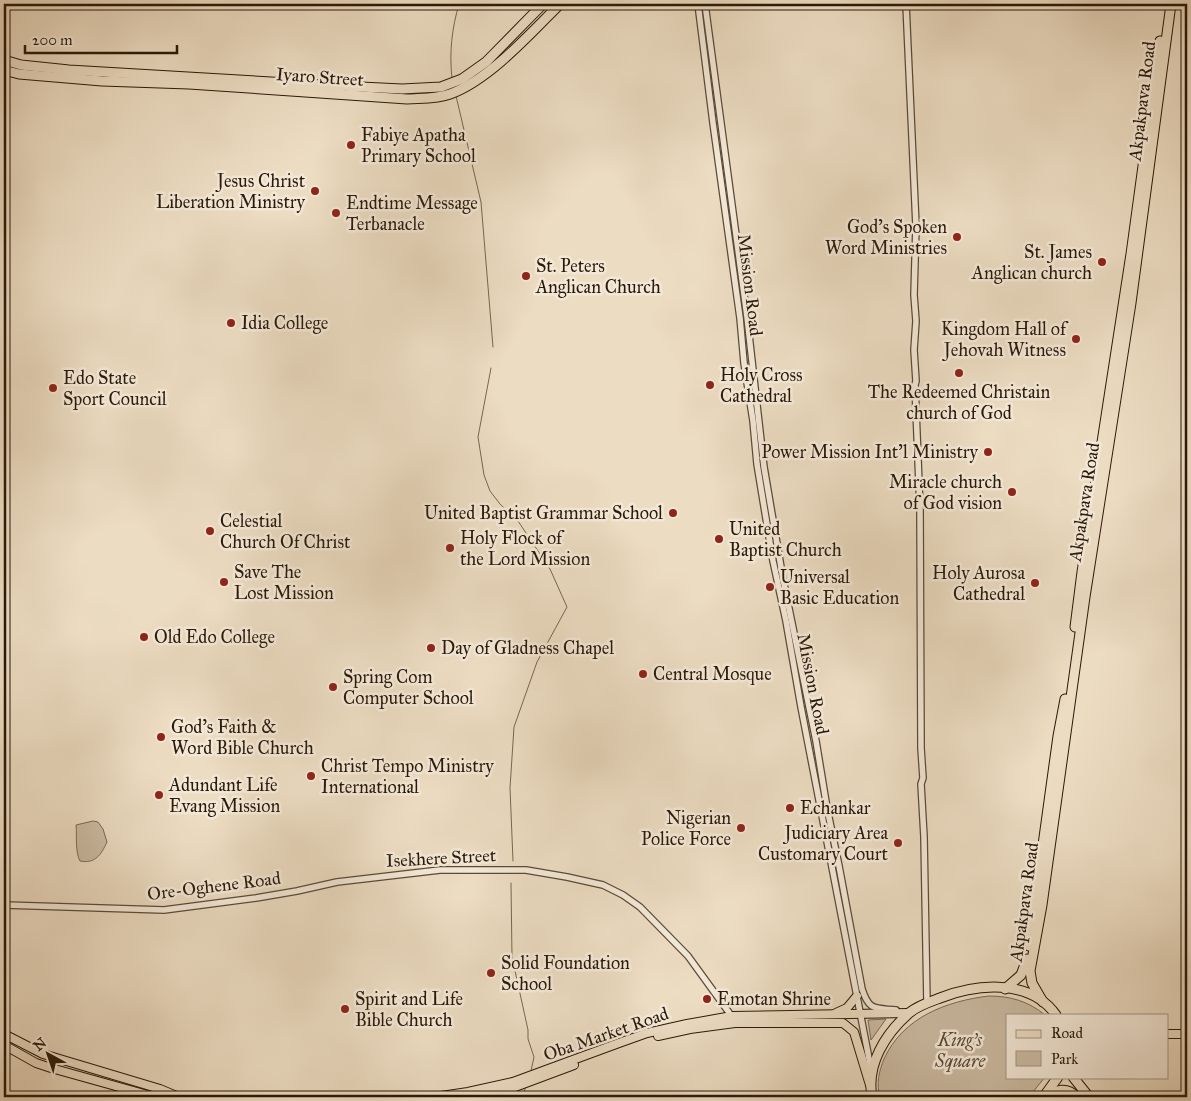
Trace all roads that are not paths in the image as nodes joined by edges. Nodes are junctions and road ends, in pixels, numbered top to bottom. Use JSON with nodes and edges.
{"nodes":[{"id":1,"x":543,"y":4,"type":"edge"},
{"id":2,"x":560,"y":4,"type":"edge"},
{"id":3,"x":698,"y":4,"type":"edge"},
{"id":4,"x":705,"y":4,"type":"edge"},
{"id":5,"x":906,"y":4,"type":"edge"},
{"id":6,"x":1165,"y":4,"type":"edge"},
{"id":7,"x":1170,"y":4,"type":"edge"},
{"id":8,"x":4,"y":60,"type":"edge"},
{"id":9,"x":4,"y":70,"type":"edge"},
{"id":10,"x":188,"y":81,"type":"junction"},
{"id":11,"x":448,"y":90,"type":"junction"},
{"id":12,"x":337,"y":882,"type":"joint"},
{"id":13,"x":4,"y":905,"type":"edge"},
{"id":14,"x":1005,"y":988,"type":"junction"},
{"id":15,"x":857,"y":996,"type":"junction"},
{"id":16,"x":1043,"y":1002,"type":"junction"},
{"id":17,"x":926,"y":1003,"type":"junction"},
{"id":18,"x":906,"y":1012,"type":"junction"},
{"id":19,"x":832,"y":1014,"type":"junction"},
{"id":20,"x":860,"y":1014,"type":"junction"},
{"id":21,"x":1055,"y":1014,"type":"edge"},
{"id":22,"x":733,"y":1019,"type":"junction"},
{"id":23,"x":4,"y":1034,"type":"edge"},
{"id":24,"x":1168,"y":1034,"type":"edge"},
{"id":25,"x":1187,"y":1034,"type":"edge"},
{"id":26,"x":4,"y":1045,"type":"edge"},
{"id":27,"x":872,"y":1071,"type":"junction"},
{"id":28,"x":1057,"y":1078,"type":"edge"},
{"id":29,"x":1074,"y":1078,"type":"edge"},
{"id":30,"x":870,"y":1086,"type":"junction"},
{"id":31,"x":155,"y":1097,"type":"edge"},
{"id":32,"x":179,"y":1097,"type":"edge"},
{"id":33,"x":434,"y":1097,"type":"edge"},
{"id":34,"x":471,"y":1097,"type":"edge"},
{"id":35,"x":872,"y":1097,"type":"edge"},
{"id":36,"x":1044,"y":1097,"type":"edge"},
{"id":37,"x":1077,"y":1097,"type":"edge"},
{"id":38,"x":1090,"y":1097,"type":"edge"}],
"edges":[{"from":1,"to":11,"type":"highway"},
{"from":2,"to":11,"type":"highway"},
{"from":3,"to":15,"type":"street","name":"Mission Road"},
{"from":4,"to":18,"type":"street","name":"Mission Road"},
{"from":5,"to":17,"type":"street"},
{"from":6,"to":14,"type":"highway","name":"Akpakpava Road"},
{"from":7,"to":16,"type":"highway","name":"Akpakpava Road"},
{"from":8,"to":10,"type":"highway"},
{"from":9,"to":10,"type":"highway"},
{"from":10,"to":11,"type":"highway","name":"Iyaro Street"},
{"from":12,"to":13,"type":"street","name":"Ore-Oghene Road"},
{"from":12,"to":22,"type":"street","name":"Isekhere Street"},
{"from":14,"to":16,"type":"highway"},
{"from":14,"to":17,"type":"highway"},
{"from":15,"to":19,"type":"main road"},
{"from":15,"to":20,"type":"street","name":"Mission Road"},
{"from":16,"to":21,"type":"highway"},
{"from":17,"to":18,"type":"highway"},
{"from":18,"to":20,"type":"main road","name":"Oba Market Road"},
{"from":18,"to":27,"type":"highway"},
{"from":19,"to":20,"type":"main road","name":"Oba Market Road"},
{"from":19,"to":22,"type":"main road","name":"Oba Market Road"},
{"from":20,"to":27,"type":"street","name":"Mission Road"},
{"from":22,"to":30,"type":"main road","name":"Oba Market Road"},
{"from":22,"to":33,"type":"main road","name":"Oba Market Road"},
{"from":22,"to":34,"type":"main road","name":"Oba Market Road"},
{"from":23,"to":32,"type":"main road"},
{"from":24,"to":25,"type":"main road"},
{"from":26,"to":31,"type":"main road"},
{"from":27,"to":30,"type":"highway"},
{"from":28,"to":36,"type":"highway"},
{"from":29,"to":38,"type":"highway"},
{"from":30,"to":35,"type":"highway"},
{"from":36,"to":37,"type":"highway"}]}
